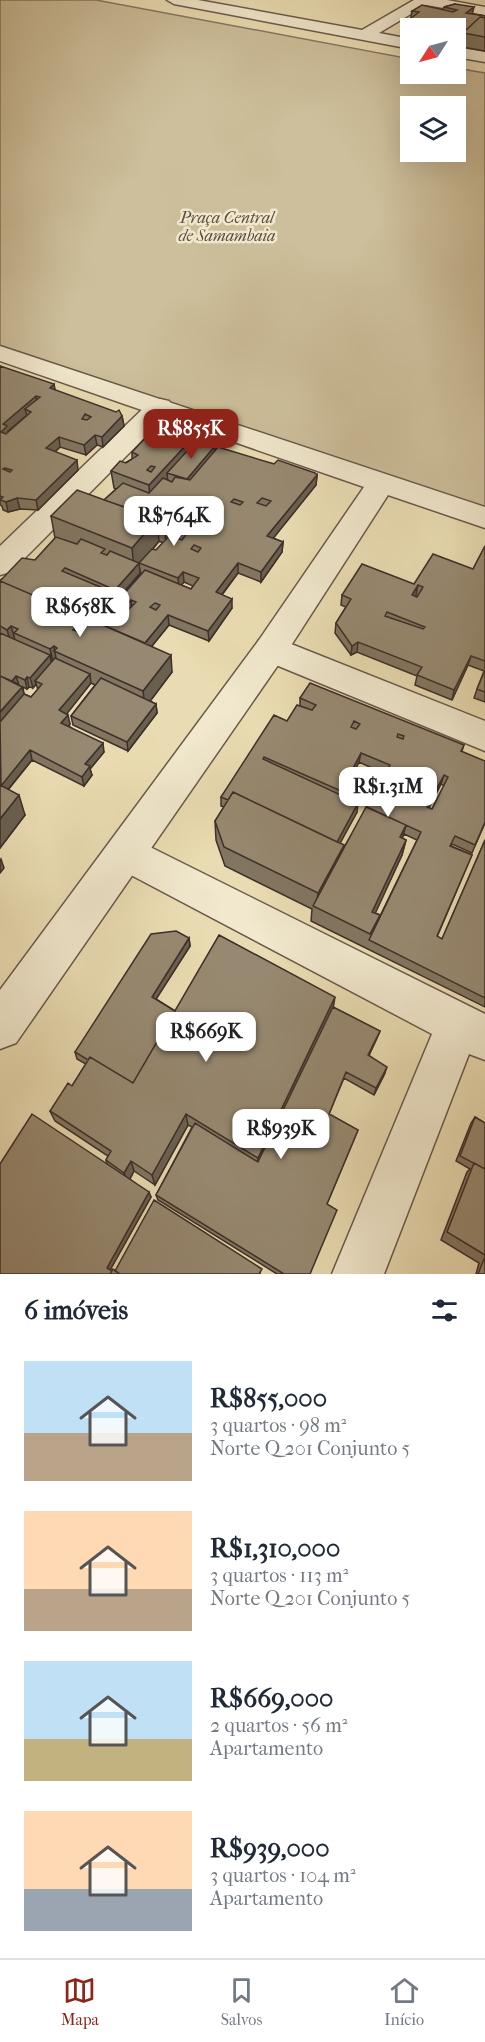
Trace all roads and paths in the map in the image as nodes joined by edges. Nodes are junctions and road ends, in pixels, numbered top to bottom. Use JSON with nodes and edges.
{"nodes":[{"id":1,"x":174,"y":0,"type":"edge"},
{"id":2,"x":423,"y":0,"type":"edge"},
{"id":3,"x":204,"y":2,"type":"edge"},
{"id":4,"x":472,"y":4,"type":"edge"},
{"id":5,"x":485,"y":11,"type":"edge"},
{"id":6,"x":365,"y":35,"type":"junction"},
{"id":7,"x":400,"y":42,"type":"edge"},
{"id":8,"x":466,"y":54,"type":"edge"},
{"id":9,"x":485,"y":57,"type":"edge"},
{"id":10,"x":0,"y":353,"type":"edge"},
{"id":11,"x":160,"y":407,"type":"junction"},
{"id":12,"x":381,"y":483,"type":"junction"},
{"id":13,"x":485,"y":518,"type":"edge"},
{"id":14,"x":13,"y":533,"type":"edge"},
{"id":15,"x":0,"y":564,"type":"edge"},
{"id":16,"x":271,"y":649,"type":"junction"},
{"id":17,"x":485,"y":736,"type":"edge"},
{"id":18,"x":126,"y":853,"type":"junction"},
{"id":19,"x":0,"y":1028,"type":"edge"},
{"id":20,"x":472,"y":1031,"type":"edge"},
{"id":21,"x":358,"y":1274,"type":"edge"}],
"edges":[{"from":1,"to":3,"type":"street"},
{"from":2,"to":4,"type":"street"},
{"from":2,"to":6,"type":"street"},
{"from":3,"to":6,"type":"street"},
{"from":4,"to":5,"type":"street"},
{"from":6,"to":7,"type":"street"},
{"from":8,"to":9,"type":"street"},
{"from":10,"to":11,"type":"street"},
{"from":11,"to":12,"type":"street"},
{"from":11,"to":14,"type":"street"},
{"from":12,"to":13,"type":"street"},
{"from":12,"to":16,"type":"street"},
{"from":14,"to":15,"type":"street"},
{"from":16,"to":17,"type":"street"},
{"from":16,"to":18,"type":"street"},
{"from":18,"to":19,"type":"street"},
{"from":18,"to":20,"type":"street"},
{"from":20,"to":21,"type":"street"}]}
